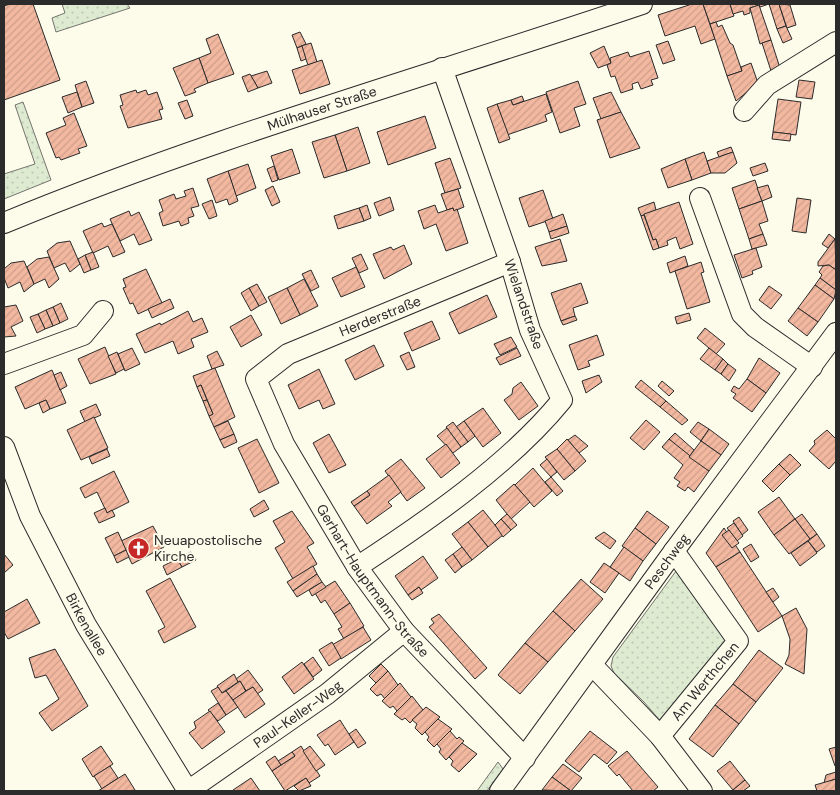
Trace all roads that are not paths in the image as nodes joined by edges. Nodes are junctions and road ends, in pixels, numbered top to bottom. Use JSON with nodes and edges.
{"nodes":[{"id":1,"x":642,"y":4,"type":"edge"},
{"id":2,"x":836,"y":42,"type":"edge"},
{"id":3,"x":442,"y":68,"type":"junction"},
{"id":4,"x":744,"y":111,"type":"dead end"},
{"id":5,"x":700,"y":198,"type":"dead end"},
{"id":6,"x":4,"y":223,"type":"edge"},
{"id":7,"x":510,"y":262,"type":"junction"},
{"id":8,"x":103,"y":311,"type":"dead end"},
{"id":9,"x":836,"y":333,"type":"edge"},
{"id":10,"x":4,"y":364,"type":"edge"},
{"id":11,"x":812,"y":368,"type":"junction"},
{"id":12,"x":256,"y":379,"type":"joint"},
{"id":13,"x":4,"y":447,"type":"edge"},
{"id":14,"x":674,"y":551,"type":"junction"},
{"id":15,"x":357,"y":568,"type":"junction"},
{"id":16,"x":404,"y":632,"type":"junction"},
{"id":17,"x":593,"y":666,"type":"junction"},
{"id":18,"x":660,"y":736,"type":"junction"},
{"id":19,"x":525,"y":758,"type":"junction"},
{"id":20,"x":188,"y":791,"type":"edge"},
{"id":21,"x":500,"y":791,"type":"edge"},
{"id":22,"x":702,"y":791,"type":"edge"}],
"edges":[{"from":1,"to":3,"type":"street","name":"Mülhauser Straße"},
{"from":2,"to":4,"type":"street"},
{"from":3,"to":6,"type":"street","name":"Mülhauser Straße"},
{"from":3,"to":7,"type":"street","name":"Wielandstraße"},
{"from":5,"to":11,"type":"street"},
{"from":7,"to":12,"type":"street","name":"Herderstraße"},
{"from":7,"to":15,"type":"street","name":"Wielandstraße"},
{"from":8,"to":10,"type":"street"},
{"from":9,"to":11,"type":"street","name":"Peschweg"},
{"from":11,"to":14,"type":"street","name":"Peschweg"},
{"from":12,"to":15,"type":"street","name":"Gerhart-Hauptmann-Straße"},
{"from":13,"to":20,"type":"street","name":"Birkenallee"},
{"from":14,"to":17,"type":"street","name":"Peschweg"},
{"from":14,"to":18,"type":"street","name":"Am Werthchen"},
{"from":15,"to":16,"type":"street","name":"Gerhart-Hauptmann-Straße"},
{"from":16,"to":19,"type":"street","name":"Gerhart-Hauptmann-Straße"},
{"from":16,"to":20,"type":"street","name":"Paul-Keller-Weg"},
{"from":17,"to":18,"type":"street"},
{"from":17,"to":19,"type":"street","name":"Peschweg"},
{"from":18,"to":22,"type":"street"},
{"from":19,"to":21,"type":"street","name":"Peschweg"}]}
